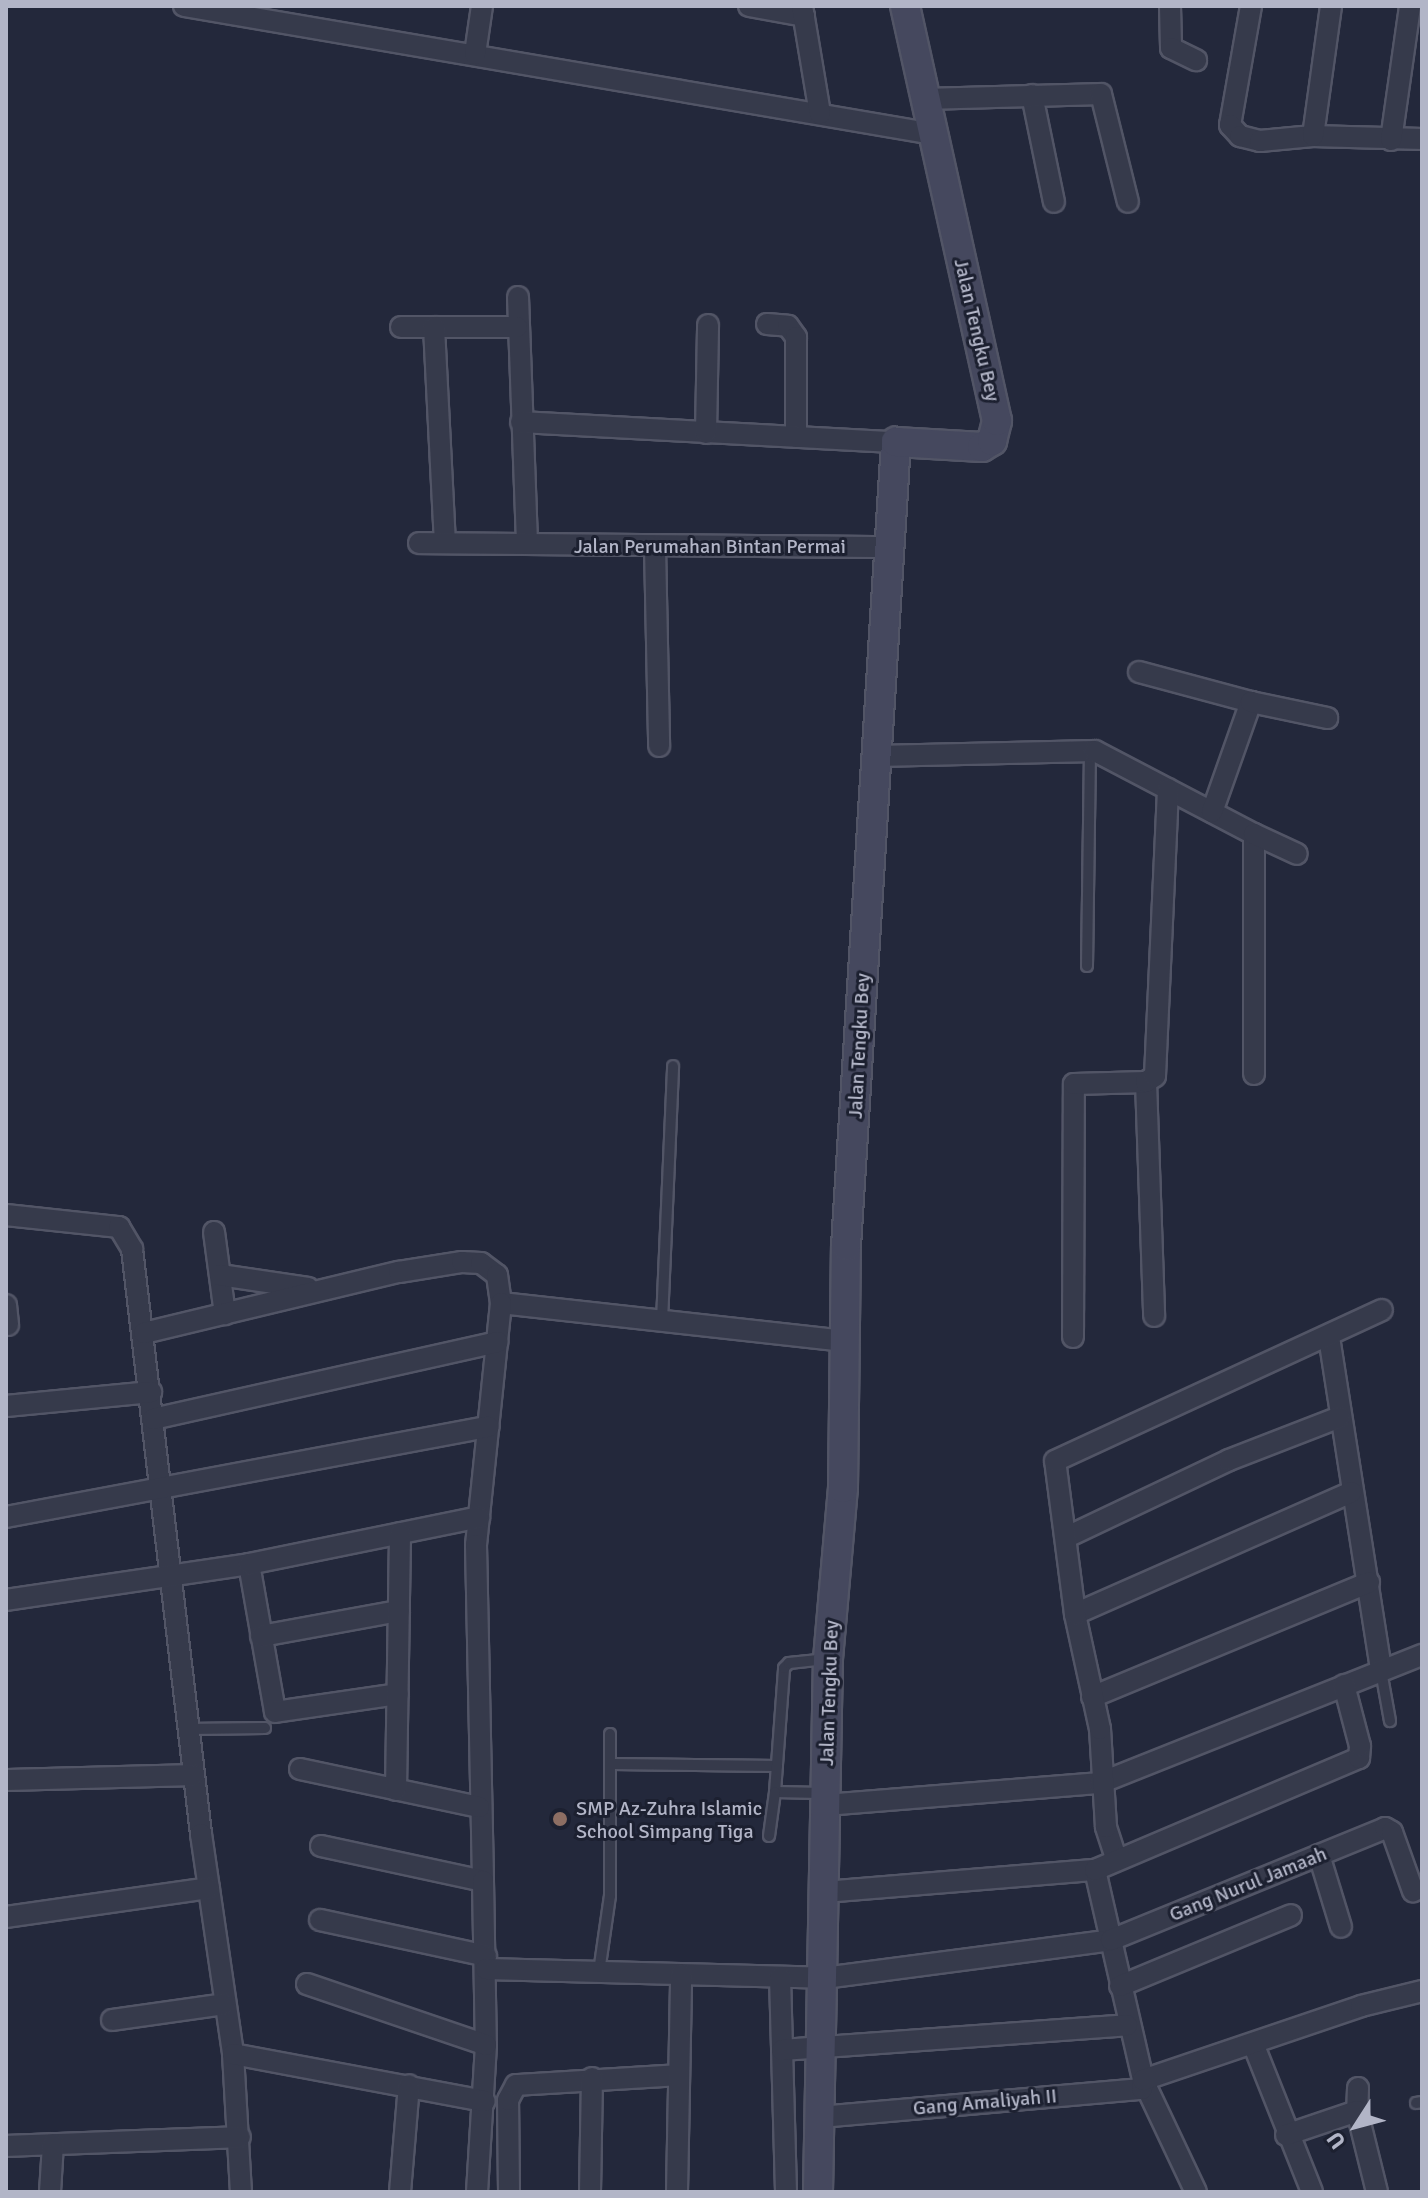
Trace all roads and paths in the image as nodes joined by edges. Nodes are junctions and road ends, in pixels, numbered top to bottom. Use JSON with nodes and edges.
{"nodes":[{"id":1,"x":184,"y":6,"type":"edge"},
{"id":2,"x":482,"y":6,"type":"edge"},
{"id":3,"x":749,"y":6,"type":"edge"},
{"id":4,"x":905,"y":6,"type":"edge"},
{"id":5,"x":1170,"y":6,"type":"edge"},
{"id":6,"x":1251,"y":6,"type":"edge"},
{"id":7,"x":1331,"y":6,"type":"edge"},
{"id":8,"x":1410,"y":6,"type":"edge"},
{"id":9,"x":803,"y":11,"type":"edge"},
{"id":10,"x":475,"y":54,"type":"junction"},
{"id":11,"x":1196,"y":60,"type":"dead end"},
{"id":12,"x":1032,"y":95,"type":"junction"},
{"id":13,"x":926,"y":99,"type":"junction"},
{"id":14,"x":820,"y":114,"type":"junction"},
{"id":15,"x":934,"y":134,"type":"junction"},
{"id":16,"x":1313,"y":136,"type":"junction"},
{"id":17,"x":1422,"y":139,"type":"edge"},
{"id":18,"x":1391,"y":140,"type":"junction"},
{"id":19,"x":1054,"y":202,"type":"dead end"},
{"id":20,"x":1128,"y":202,"type":"dead end"},
{"id":21,"x":518,"y":297,"type":"dead end"},
{"id":22,"x":767,"y":324,"type":"dead end"},
{"id":23,"x":708,"y":325,"type":"dead end"},
{"id":24,"x":401,"y":327,"type":"dead end"},
{"id":25,"x":434,"y":327,"type":"junction"},
{"id":26,"x":517,"y":327,"type":"junction"},
{"id":27,"x":521,"y":422,"type":"junction"},
{"id":28,"x":706,"y":433,"type":"junction"},
{"id":29,"x":796,"y":437,"type":"junction"},
{"id":30,"x":896,"y":442,"type":"junction"},
{"id":31,"x":419,"y":543,"type":"dead end"},
{"id":32,"x":445,"y":543,"type":"junction"},
{"id":33,"x":527,"y":544,"type":"junction"},
{"id":34,"x":655,"y":547,"type":"junction"},
{"id":35,"x":893,"y":547,"type":"junction"},
{"id":36,"x":1139,"y":672,"type":"dead end"},
{"id":37,"x":1251,"y":702,"type":"junction"},
{"id":38,"x":1327,"y":718,"type":"dead end"},
{"id":39,"x":659,"y":746,"type":"dead end"},
{"id":40,"x":1090,"y":751,"type":"junction"},
{"id":41,"x":876,"y":756,"type":"junction"},
{"id":42,"x":1168,"y":789,"type":"junction"},
{"id":43,"x":1212,"y":812,"type":"junction"},
{"id":44,"x":1254,"y":834,"type":"junction"},
{"id":45,"x":1297,"y":854,"type":"dead end"},
{"id":46,"x":1087,"y":966,"type":"dead end"},
{"id":47,"x":673,"y":1066,"type":"dead end"},
{"id":48,"x":1254,"y":1074,"type":"dead end"},
{"id":49,"x":1146,"y":1082,"type":"junction"},
{"id":50,"x":6,"y":1215,"type":"edge"},
{"id":51,"x":214,"y":1232,"type":"dead end"},
{"id":52,"x":220,"y":1275,"type":"junction"},
{"id":53,"x":316,"y":1290,"type":"junction"},
{"id":54,"x":501,"y":1303,"type":"junction"},
{"id":55,"x":1382,"y":1310,"type":"dead end"},
{"id":56,"x":225,"y":1314,"type":"junction"},
{"id":57,"x":1154,"y":1316,"type":"dead end"},
{"id":58,"x":662,"y":1321,"type":"junction"},
{"id":59,"x":144,"y":1333,"type":"junction"},
{"id":60,"x":1073,"y":1337,"type":"dead end"},
{"id":61,"x":1329,"y":1337,"type":"junction"},
{"id":62,"x":845,"y":1341,"type":"junction"},
{"id":63,"x":497,"y":1342,"type":"junction"},
{"id":64,"x":151,"y":1392,"type":"junction"},
{"id":65,"x":6,"y":1406,"type":"edge"},
{"id":66,"x":1340,"y":1417,"type":"junction"},
{"id":67,"x":153,"y":1419,"type":"junction"},
{"id":68,"x":489,"y":1427,"type":"junction"},
{"id":69,"x":161,"y":1490,"type":"junction"},
{"id":70,"x":1351,"y":1492,"type":"junction"},
{"id":71,"x":6,"y":1517,"type":"edge"},
{"id":72,"x":479,"y":1517,"type":"junction"},
{"id":73,"x":400,"y":1533,"type":"junction"},
{"id":74,"x":1067,"y":1537,"type":"junction"},
{"id":75,"x":249,"y":1564,"type":"junction"},
{"id":76,"x":171,"y":1574,"type":"junction"},
{"id":77,"x":1369,"y":1582,"type":"junction"},
{"id":78,"x":6,"y":1600,"type":"edge"},
{"id":79,"x":399,"y":1611,"type":"junction"},
{"id":80,"x":1075,"y":1614,"type":"junction"},
{"id":81,"x":261,"y":1636,"type":"junction"},
{"id":82,"x":1422,"y":1655,"type":"edge"},
{"id":83,"x":828,"y":1659,"type":"junction"},
{"id":84,"x":1381,"y":1669,"type":"junction"},
{"id":85,"x":1344,"y":1685,"type":"junction"},
{"id":86,"x":398,"y":1694,"type":"junction"},
{"id":87,"x":1092,"y":1697,"type":"junction"},
{"id":88,"x":1390,"y":1721,"type":"dead end"},
{"id":89,"x":265,"y":1728,"type":"dead end"},
{"id":90,"x":188,"y":1729,"type":"junction"},
{"id":91,"x":610,"y":1734,"type":"dead end"},
{"id":92,"x":613,"y":1764,"type":"junction"},
{"id":93,"x":777,"y":1766,"type":"junction"},
{"id":94,"x":300,"y":1769,"type":"dead end"},
{"id":95,"x":194,"y":1775,"type":"junction"},
{"id":96,"x":6,"y":1780,"type":"edge"},
{"id":97,"x":1100,"y":1783,"type":"junction"},
{"id":98,"x":396,"y":1790,"type":"junction"},
{"id":99,"x":775,"y":1792,"type":"junction"},
{"id":100,"x":826,"y":1800,"type":"junction"},
{"id":101,"x":479,"y":1807,"type":"junction"},
{"id":102,"x":769,"y":1836,"type":"dead end"},
{"id":103,"x":321,"y":1846,"type":"dead end"},
{"id":104,"x":1319,"y":1855,"type":"junction"},
{"id":105,"x":1116,"y":1858,"type":"junction"},
{"id":106,"x":1095,"y":1870,"type":"junction"},
{"id":107,"x":483,"y":1881,"type":"junction"},
{"id":108,"x":209,"y":1888,"type":"junction"},
{"id":109,"x":1413,"y":1891,"type":"dead end"},
{"id":110,"x":825,"y":1892,"type":"junction"},
{"id":111,"x":1291,"y":1915,"type":"dead end"},
{"id":112,"x":6,"y":1917,"type":"edge"},
{"id":113,"x":320,"y":1920,"type":"dead end"},
{"id":114,"x":1341,"y":1927,"type":"dead end"},
{"id":115,"x":1111,"y":1940,"type":"junction"},
{"id":116,"x":486,"y":1963,"type":"junction"},
{"id":117,"x":599,"y":1972,"type":"junction"},
{"id":118,"x":681,"y":1974,"type":"junction"},
{"id":119,"x":780,"y":1977,"type":"junction"},
{"id":120,"x":824,"y":1978,"type":"junction"},
{"id":121,"x":307,"y":1984,"type":"dead end"},
{"id":122,"x":1120,"y":1986,"type":"junction"},
{"id":123,"x":1422,"y":1991,"type":"edge"},
{"id":124,"x":225,"y":2004,"type":"junction"},
{"id":125,"x":112,"y":2020,"type":"dead end"},
{"id":126,"x":1127,"y":2025,"type":"junction"},
{"id":127,"x":486,"y":2045,"type":"junction"},
{"id":128,"x":1254,"y":2046,"type":"junction"},
{"id":129,"x":823,"y":2049,"type":"junction"},
{"id":130,"x":782,"y":2050,"type":"junction"},
{"id":131,"x":233,"y":2054,"type":"junction"},
{"id":132,"x":679,"y":2075,"type":"junction"},
{"id":133,"x":592,"y":2078,"type":"junction"},
{"id":134,"x":1143,"y":2080,"type":"junction"},
{"id":135,"x":409,"y":2085,"type":"junction"},
{"id":136,"x":1358,"y":2088,"type":"dead end"},
{"id":137,"x":485,"y":2101,"type":"junction"},
{"id":138,"x":1357,"y":2111,"type":"junction"},
{"id":139,"x":820,"y":2117,"type":"junction"},
{"id":140,"x":1286,"y":2135,"type":"junction"},
{"id":141,"x":240,"y":2137,"type":"junction"},
{"id":142,"x":53,"y":2144,"type":"junction"},
{"id":143,"x":6,"y":2146,"type":"edge"},
{"id":144,"x":1189,"y":2190,"type":"edge"},
{"id":145,"x":50,"y":2192,"type":"edge"},
{"id":146,"x":241,"y":2192,"type":"edge"},
{"id":147,"x":400,"y":2192,"type":"edge"},
{"id":148,"x":477,"y":2192,"type":"edge"},
{"id":149,"x":509,"y":2192,"type":"edge"},
{"id":150,"x":590,"y":2192,"type":"edge"},
{"id":151,"x":677,"y":2192,"type":"edge"},
{"id":152,"x":786,"y":2192,"type":"edge"},
{"id":153,"x":818,"y":2192,"type":"edge"},
{"id":154,"x":1312,"y":2192,"type":"edge"},
{"id":155,"x":1377,"y":2192,"type":"edge"}],
"edges":[{"from":1,"to":10,"type":"street"},
{"from":2,"to":10,"type":"street"},
{"from":3,"to":9,"type":"street"},
{"from":4,"to":13,"type":"main road","name":"Jalan Tengku Bey"},
{"from":5,"to":11,"type":"street"},
{"from":6,"to":16,"type":"street"},
{"from":7,"to":16,"type":"street"},
{"from":8,"to":18,"type":"street"},
{"from":9,"to":14,"type":"street"},
{"from":10,"to":14,"type":"street"},
{"from":12,"to":13,"type":"street"},
{"from":12,"to":19,"type":"street"},
{"from":12,"to":20,"type":"street"},
{"from":13,"to":15,"type":"main road","name":"Jalan Tengku Bey"},
{"from":14,"to":15,"type":"street"},
{"from":15,"to":30,"type":"main road","name":"Jalan Tengku Bey"},
{"from":16,"to":18,"type":"street"},
{"from":17,"to":18,"type":"street"},
{"from":21,"to":26,"type":"street"},
{"from":22,"to":29,"type":"street"},
{"from":23,"to":28,"type":"street"},
{"from":24,"to":25,"type":"street"},
{"from":25,"to":26,"type":"street"},
{"from":25,"to":32,"type":"street"},
{"from":26,"to":27,"type":"street"},
{"from":27,"to":28,"type":"street"},
{"from":27,"to":33,"type":"street"},
{"from":28,"to":29,"type":"street"},
{"from":29,"to":30,"type":"street"},
{"from":30,"to":35,"type":"main road","name":"Jalan Tengku Bey"},
{"from":31,"to":32,"type":"street","name":"Jalan Perumahan Bintan Permai"},
{"from":32,"to":33,"type":"street","name":"Jalan Perumahan Bintan Permai"},
{"from":33,"to":34,"type":"street","name":"Jalan Perumahan Bintan Permai"},
{"from":34,"to":35,"type":"street","name":"Jalan Perumahan Bintan Permai"},
{"from":34,"to":39,"type":"street"},
{"from":35,"to":41,"type":"main road","name":"Jalan Tengku Bey"},
{"from":36,"to":37,"type":"street"},
{"from":37,"to":38,"type":"street"},
{"from":37,"to":43,"type":"street"},
{"from":40,"to":41,"type":"street"},
{"from":40,"to":42,"type":"street"},
{"from":40,"to":46,"type":"lane"},
{"from":41,"to":62,"type":"main road","name":"Jalan Tengku Bey"},
{"from":42,"to":43,"type":"street"},
{"from":42,"to":49,"type":"street"},
{"from":43,"to":44,"type":"street"},
{"from":44,"to":45,"type":"street"},
{"from":44,"to":48,"type":"street"},
{"from":47,"to":58,"type":"lane"},
{"from":49,"to":57,"type":"street"},
{"from":49,"to":60,"type":"street"},
{"from":50,"to":59,"type":"street"},
{"from":51,"to":52,"type":"street"},
{"from":52,"to":53,"type":"street"},
{"from":52,"to":56,"type":"street"},
{"from":53,"to":54,"type":"street"},
{"from":53,"to":56,"type":"street"},
{"from":54,"to":58,"type":"street"},
{"from":54,"to":63,"type":"street"},
{"from":55,"to":61,"type":"street"},
{"from":56,"to":59,"type":"street"},
{"from":58,"to":62,"type":"street"},
{"from":59,"to":64,"type":"street"},
{"from":61,"to":66,"type":"street"},
{"from":61,"to":74,"type":"street"},
{"from":62,"to":83,"type":"main road","name":"Jalan Tengku Bey"},
{"from":63,"to":67,"type":"street"},
{"from":63,"to":68,"type":"street"},
{"from":64,"to":65,"type":"street"},
{"from":64,"to":67,"type":"street"},
{"from":66,"to":70,"type":"street"},
{"from":66,"to":74,"type":"street"},
{"from":67,"to":69,"type":"street"},
{"from":68,"to":69,"type":"street"},
{"from":68,"to":72,"type":"street"},
{"from":69,"to":71,"type":"street"},
{"from":69,"to":76,"type":"street"},
{"from":70,"to":77,"type":"street"},
{"from":70,"to":80,"type":"street"},
{"from":72,"to":73,"type":"street"},
{"from":72,"to":101,"type":"street"},
{"from":73,"to":75,"type":"street"},
{"from":73,"to":79,"type":"street"},
{"from":74,"to":80,"type":"street"},
{"from":75,"to":76,"type":"street"},
{"from":75,"to":81,"type":"street"},
{"from":76,"to":78,"type":"street"},
{"from":76,"to":90,"type":"street"},
{"from":77,"to":84,"type":"street"},
{"from":77,"to":87,"type":"street"},
{"from":79,"to":81,"type":"street"},
{"from":79,"to":86,"type":"street"},
{"from":80,"to":87,"type":"street"},
{"from":81,"to":86,"type":"street"},
{"from":82,"to":84,"type":"street"},
{"from":83,"to":93,"type":"lane"},
{"from":83,"to":100,"type":"main road","name":"Jalan Tengku Bey"},
{"from":84,"to":85,"type":"street"},
{"from":84,"to":88,"type":"lane"},
{"from":85,"to":97,"type":"street"},
{"from":85,"to":105,"type":"street"},
{"from":86,"to":98,"type":"street"},
{"from":87,"to":97,"type":"street"},
{"from":89,"to":90,"type":"lane"},
{"from":90,"to":95,"type":"street"},
{"from":91,"to":92,"type":"lane"},
{"from":92,"to":93,"type":"lane"},
{"from":92,"to":117,"type":"lane"},
{"from":93,"to":99,"type":"lane"},
{"from":94,"to":98,"type":"street"},
{"from":95,"to":96,"type":"street"},
{"from":95,"to":108,"type":"street"},
{"from":97,"to":100,"type":"street"},
{"from":97,"to":105,"type":"street"},
{"from":98,"to":101,"type":"street"},
{"from":99,"to":100,"type":"lane"},
{"from":99,"to":102,"type":"lane"},
{"from":100,"to":110,"type":"main road","name":"Jalan Tengku Bey"},
{"from":101,"to":107,"type":"street"},
{"from":103,"to":107,"type":"street"},
{"from":104,"to":109,"type":"street","name":"Gang Nurul Jamaah"},
{"from":104,"to":114,"type":"street"},
{"from":104,"to":115,"type":"street","name":"Gang Nurul Jamaah"},
{"from":105,"to":106,"type":"street"},
{"from":106,"to":110,"type":"street"},
{"from":106,"to":115,"type":"street"},
{"from":107,"to":116,"type":"street"},
{"from":108,"to":112,"type":"street"},
{"from":108,"to":124,"type":"street"},
{"from":110,"to":120,"type":"main road","name":"Jalan Tengku Bey"},
{"from":111,"to":122,"type":"street"},
{"from":113,"to":116,"type":"street","name":"Gang Nurul Jamaah"},
{"from":115,"to":120,"type":"street","name":"Gang Nurul Jamaah"},
{"from":115,"to":122,"type":"street"},
{"from":116,"to":117,"type":"street","name":"Gang Nurul Jamaah"},
{"from":116,"to":127,"type":"street"},
{"from":117,"to":118,"type":"street","name":"Gang Nurul Jamaah"},
{"from":118,"to":119,"type":"street","name":"Gang Nurul Jamaah"},
{"from":118,"to":132,"type":"street"},
{"from":119,"to":120,"type":"street","name":"Gang Nurul Jamaah"},
{"from":119,"to":130,"type":"street"},
{"from":120,"to":129,"type":"main road","name":"Jalan Tengku Bey"},
{"from":121,"to":127,"type":"street"},
{"from":122,"to":126,"type":"street"},
{"from":123,"to":128,"type":"street"},
{"from":124,"to":125,"type":"street"},
{"from":124,"to":131,"type":"street"},
{"from":126,"to":129,"type":"street"},
{"from":126,"to":134,"type":"street"},
{"from":127,"to":137,"type":"street"},
{"from":128,"to":134,"type":"street"},
{"from":128,"to":140,"type":"street"},
{"from":129,"to":130,"type":"street"},
{"from":129,"to":139,"type":"main road","name":"Jalan Tengku Bey"},
{"from":130,"to":152,"type":"street"},
{"from":131,"to":135,"type":"street"},
{"from":131,"to":141,"type":"street"},
{"from":132,"to":133,"type":"street"},
{"from":132,"to":151,"type":"street"},
{"from":133,"to":149,"type":"street"},
{"from":133,"to":150,"type":"street"},
{"from":134,"to":139,"type":"street","name":"Gang Amaliyah II"},
{"from":134,"to":144,"type":"street"},
{"from":135,"to":137,"type":"street"},
{"from":135,"to":147,"type":"street"},
{"from":136,"to":138,"type":"street"},
{"from":137,"to":148,"type":"street"},
{"from":138,"to":140,"type":"street"},
{"from":138,"to":155,"type":"street"},
{"from":139,"to":153,"type":"main road","name":"Jalan Tengku Bey"},
{"from":140,"to":154,"type":"street"},
{"from":141,"to":142,"type":"street"},
{"from":141,"to":146,"type":"street"},
{"from":142,"to":143,"type":"street"},
{"from":142,"to":145,"type":"street"}]}
